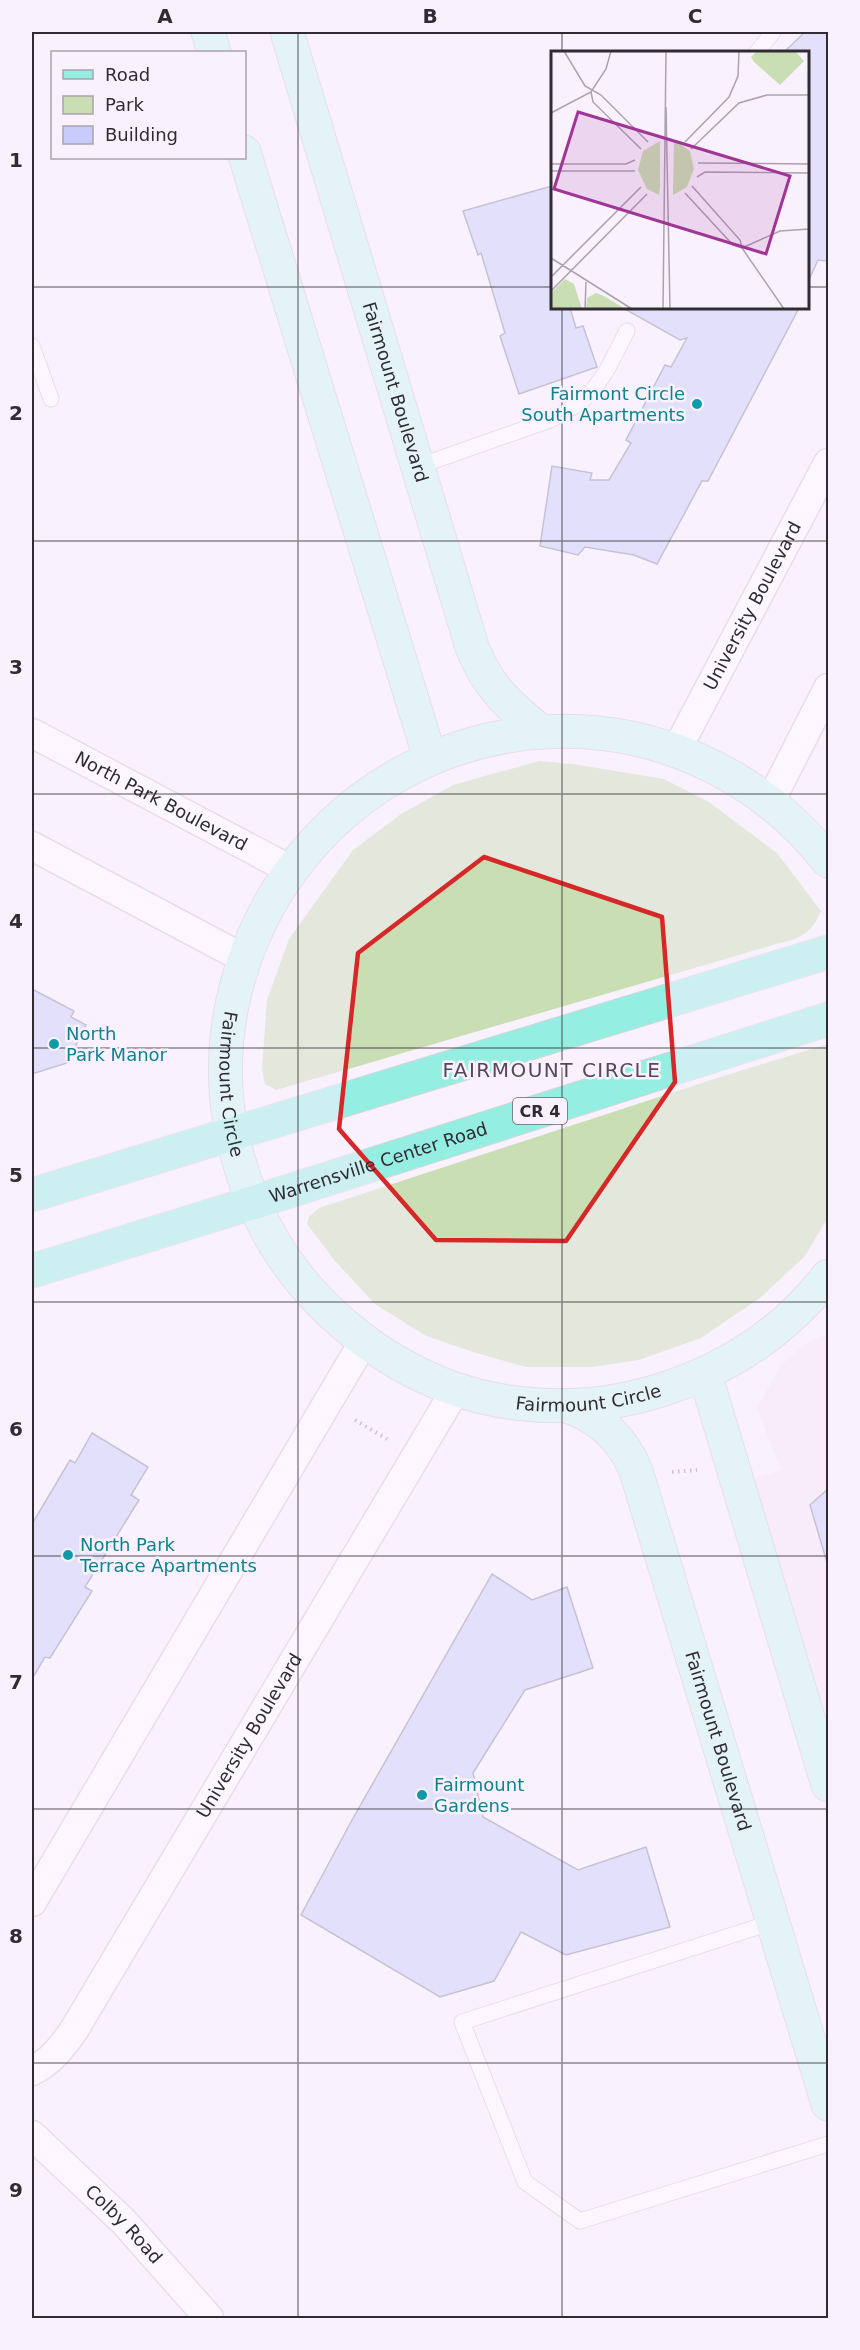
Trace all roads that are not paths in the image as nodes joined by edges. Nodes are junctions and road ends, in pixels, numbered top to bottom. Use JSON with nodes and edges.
{"nodes":[{"id":1,"x":208,"y":32,"type":"edge"},
{"id":2,"x":286,"y":32,"type":"edge"},
{"id":3,"x":773,"y":32,"type":"edge"},
{"id":4,"x":214,"y":51,"type":"edge"},
{"id":5,"x":758,"y":51,"type":"edge"},
{"id":6,"x":246,"y":159,"type":"edge"},
{"id":7,"x":627,"y":331,"type":"dead end"},
{"id":8,"x":32,"y":346,"type":"edge"},
{"id":9,"x":51,"y":399,"type":"dead end"},
{"id":10,"x":828,"y":463,"type":"edge"},
{"id":11,"x":419,"y":465,"type":"junction"},
{"id":12,"x":828,"y":688,"type":"edge"},
{"id":13,"x":541,"y":732,"type":"junction"},
{"id":14,"x":32,"y":733,"type":"edge"},
{"id":15,"x":676,"y":751,"type":"junction"},
{"id":16,"x":430,"y":758,"type":"junction"},
{"id":17,"x":770,"y":802,"type":"junction"},
{"id":18,"x":32,"y":846,"type":"edge"},
{"id":19,"x":828,"y":861,"type":"edge"},
{"id":20,"x":291,"y":870,"type":"junction"},
{"id":21,"x":828,"y":952,"type":"edge"},
{"id":22,"x":243,"y":958,"type":"junction"},
{"id":23,"x":828,"y":1019,"type":"edge"},
{"id":24,"x":232,"y":1133,"type":"junction"},
{"id":25,"x":32,"y":1195,"type":"edge"},
{"id":26,"x":252,"y":1203,"type":"junction"},
{"id":27,"x":32,"y":1271,"type":"edge"},
{"id":28,"x":828,"y":1276,"type":"edge"},
{"id":29,"x":364,"y":1341,"type":"junction"},
{"id":30,"x":705,"y":1374,"type":"junction"},
{"id":31,"x":456,"y":1389,"type":"junction"},
{"id":32,"x":567,"y":1406,"type":"junction"},
{"id":33,"x":828,"y":1785,"type":"edge"},
{"id":34,"x":32,"y":1902,"type":"edge"},
{"id":35,"x":773,"y":1922,"type":"junction"},
{"id":36,"x":32,"y":2070,"type":"edge"},
{"id":37,"x":828,"y":2104,"type":"edge"},
{"id":38,"x":32,"y":2135,"type":"edge"},
{"id":39,"x":828,"y":2144,"type":"edge"},
{"id":40,"x":209,"y":2319,"type":"edge"}],
"edges":[{"from":1,"to":4,"type":"main road"},
{"from":2,"to":11,"type":"main road","name":"Fairmount Boulevard"},
{"from":3,"to":5,"type":"lane"},
{"from":6,"to":16,"type":"main road"},
{"from":7,"to":11,"type":"lane"},
{"from":8,"to":9,"type":"lane"},
{"from":10,"to":15,"type":"street","name":"University Boulevard"},
{"from":11,"to":13,"type":"main road","name":"Fairmount Boulevard"},
{"from":12,"to":17,"type":"street"},
{"from":13,"to":15,"type":"main road","name":"Fairmount Circle"},
{"from":13,"to":16,"type":"main road","name":"Fairmount Circle"},
{"from":14,"to":20,"type":"street","name":"North Park Boulevard"},
{"from":15,"to":17,"type":"main road","name":"Fairmount Circle"},
{"from":16,"to":20,"type":"main road","name":"Fairmount Circle"},
{"from":17,"to":19,"type":"main road","name":"Fairmount Circle"},
{"from":18,"to":22,"type":"street"},
{"from":20,"to":22,"type":"main road","name":"Fairmount Circle"},
{"from":21,"to":24,"type":"main road"},
{"from":22,"to":24,"type":"main road","name":"Fairmount Circle"},
{"from":23,"to":26,"type":"main road","name":"Warrensville Center Road","number":"CR 4"},
{"from":24,"to":25,"type":"main road"},
{"from":24,"to":26,"type":"main road","name":"Fairmount Circle"},
{"from":26,"to":27,"type":"main road","name":"Warrensville Center Road","number":"CR 4"},
{"from":26,"to":29,"type":"main road","name":"Fairmount Circle"},
{"from":28,"to":30,"type":"main road","name":"Fairmount Circle"},
{"from":29,"to":31,"type":"main road","name":"Fairmount Circle"},
{"from":29,"to":34,"type":"street"},
{"from":30,"to":32,"type":"main road","name":"Fairmount Circle"},
{"from":30,"to":33,"type":"main road"},
{"from":31,"to":32,"type":"main road","name":"Fairmount Circle"},
{"from":31,"to":36,"type":"street","name":"University Boulevard"},
{"from":32,"to":35,"type":"main road","name":"Fairmount Boulevard"},
{"from":35,"to":37,"type":"main road","name":"Fairmount Boulevard"},
{"from":35,"to":39,"type":"lane"},
{"from":38,"to":40,"type":"street","name":"Colby Road"}]}
